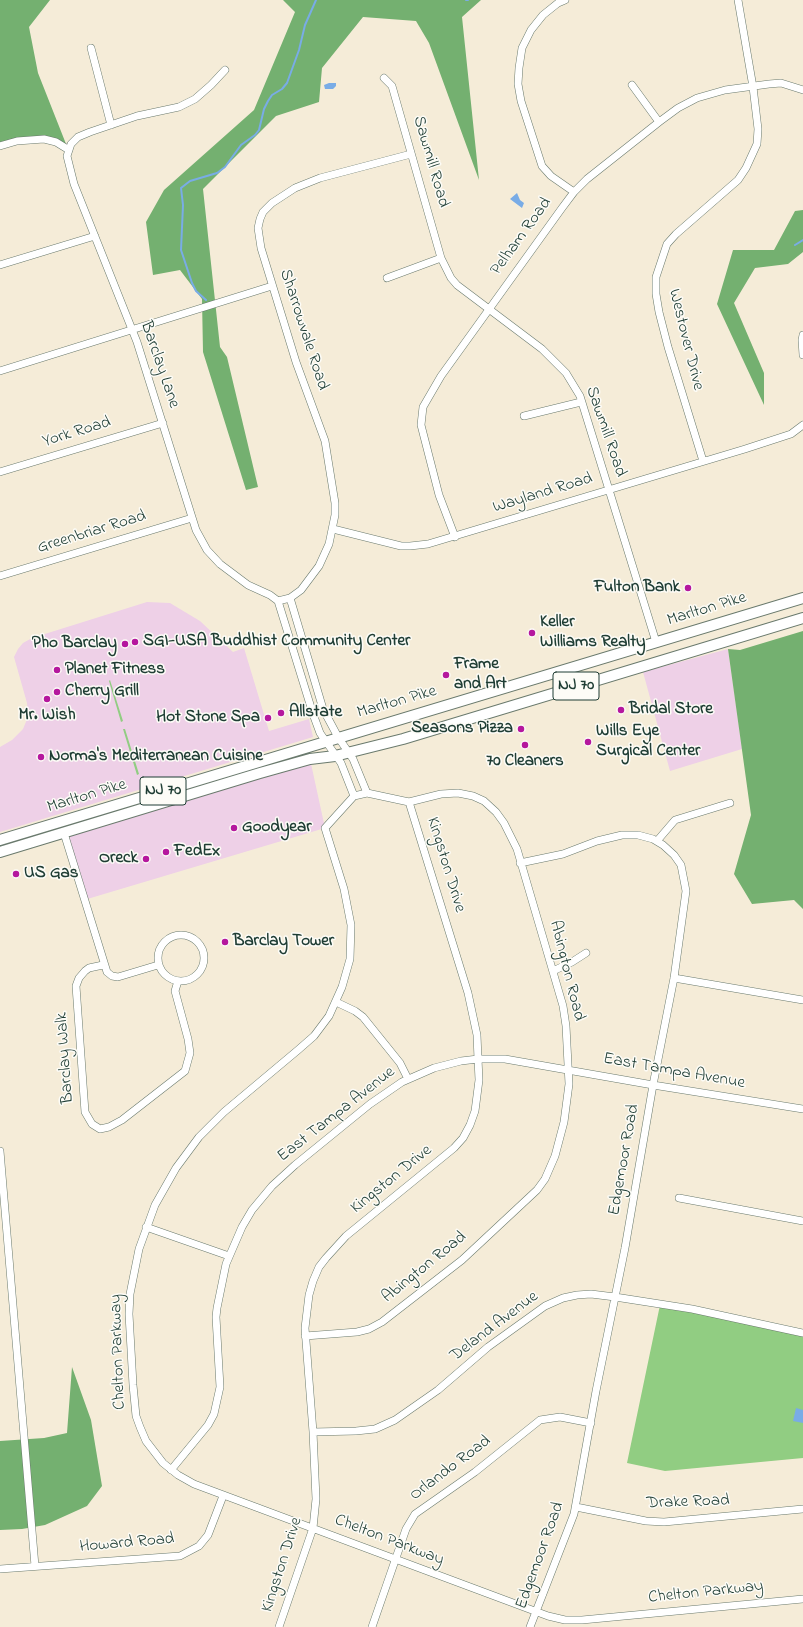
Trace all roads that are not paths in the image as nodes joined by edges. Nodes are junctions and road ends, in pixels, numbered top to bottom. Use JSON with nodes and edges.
{"nodes":[{"id":1,"x":565,"y":0,"type":"edge"},
{"id":2,"x":738,"y":0,"type":"edge"},
{"id":3,"x":91,"y":48,"type":"dead end"},
{"id":4,"x":225,"y":70,"type":"dead end"},
{"id":5,"x":384,"y":78,"type":"dead end"},
{"id":6,"x":632,"y":85,"type":"dead end"},
{"id":7,"x":753,"y":87,"type":"junction"},
{"id":8,"x":803,"y":90,"type":"edge"},
{"id":9,"x":659,"y":122,"type":"junction"},
{"id":10,"x":111,"y":125,"type":"junction"},
{"id":11,"x":0,"y":146,"type":"edge"},
{"id":12,"x":68,"y":150,"type":"junction"},
{"id":13,"x":411,"y":154,"type":"junction"},
{"id":14,"x":574,"y":192,"type":"junction"},
{"id":15,"x":95,"y":236,"type":"junction"},
{"id":16,"x":441,"y":258,"type":"junction"},
{"id":17,"x":0,"y":265,"type":"edge"},
{"id":18,"x":387,"y":278,"type":"dead end"},
{"id":19,"x":272,"y":286,"type":"junction"},
{"id":20,"x":488,"y":309,"type":"junction"},
{"id":21,"x":132,"y":329,"type":"junction"},
{"id":22,"x":803,"y":335,"type":"edge"},
{"id":23,"x":803,"y":355,"type":"edge"},
{"id":24,"x":0,"y":371,"type":"edge"},
{"id":25,"x":581,"y":402,"type":"junction"},
{"id":26,"x":524,"y":416,"type":"dead end"},
{"id":27,"x":163,"y":423,"type":"junction"},
{"id":28,"x":803,"y":425,"type":"edge"},
{"id":29,"x":703,"y":461,"type":"junction"},
{"id":30,"x":0,"y":472,"type":"edge"},
{"id":31,"x":609,"y":489,"type":"junction"},
{"id":32,"x":192,"y":518,"type":"junction"},
{"id":33,"x":332,"y":528,"type":"junction"},
{"id":34,"x":455,"y":536,"type":"junction"},
{"id":35,"x":0,"y":576,"type":"edge"},
{"id":36,"x":803,"y":598,"type":"edge"},
{"id":37,"x":284,"y":599,"type":"junction"},
{"id":38,"x":803,"y":618,"type":"edge"},
{"id":39,"x":656,"y":642,"type":"junction"},
{"id":40,"x":343,"y":745,"type":"junction"},
{"id":41,"x":331,"y":749,"type":"junction"},
{"id":42,"x":360,"y":794,"type":"junction"},
{"id":43,"x":409,"y":802,"type":"junction"},
{"id":44,"x":730,"y":803,"type":"dead end"},
{"id":45,"x":64,"y":833,"type":"junction"},
{"id":46,"x":0,"y":840,"type":"edge"},
{"id":47,"x":657,"y":841,"type":"junction"},
{"id":48,"x":0,"y":852,"type":"edge"},
{"id":49,"x":520,"y":862,"type":"junction"},
{"id":50,"x":586,"y":953,"type":"dead end"},
{"id":51,"x":104,"y":965,"type":"junction"},
{"id":52,"x":158,"y":965,"type":"junction"},
{"id":53,"x":553,"y":971,"type":"junction"},
{"id":54,"x":674,"y":978,"type":"junction"},
{"id":55,"x":178,"y":981,"type":"junction"},
{"id":56,"x":803,"y":1000,"type":"edge"},
{"id":57,"x":336,"y":1002,"type":"junction"},
{"id":58,"x":478,"y":1059,"type":"junction"},
{"id":59,"x":569,"y":1070,"type":"junction"},
{"id":60,"x":408,"y":1078,"type":"junction"},
{"id":61,"x":653,"y":1085,"type":"junction"},
{"id":62,"x":803,"y":1109,"type":"edge"},
{"id":63,"x":0,"y":1151,"type":"edge"},
{"id":64,"x":679,"y":1198,"type":"dead end"},
{"id":65,"x":803,"y":1221,"type":"edge"},
{"id":66,"x":146,"y":1227,"type":"junction"},
{"id":67,"x":229,"y":1256,"type":"junction"},
{"id":68,"x":615,"y":1297,"type":"junction"},
{"id":69,"x":803,"y":1333,"type":"edge"},
{"id":70,"x":305,"y":1336,"type":"junction"},
{"id":71,"x":591,"y":1423,"type":"junction"},
{"id":72,"x":313,"y":1432,"type":"junction"},
{"id":73,"x":171,"y":1470,"type":"junction"},
{"id":74,"x":223,"y":1496,"type":"junction"},
{"id":75,"x":576,"y":1507,"type":"junction"},
{"id":76,"x":803,"y":1509,"type":"edge"},
{"id":77,"x":312,"y":1528,"type":"junction"},
{"id":78,"x":395,"y":1560,"type":"junction"},
{"id":79,"x":35,"y":1566,"type":"junction"},
{"id":80,"x":0,"y":1569,"type":"edge"},
{"id":81,"x":803,"y":1599,"type":"edge"},
{"id":82,"x":536,"y":1612,"type":"junction"},
{"id":83,"x":279,"y":1627,"type":"edge"},
{"id":84,"x":372,"y":1627,"type":"edge"},
{"id":85,"x":530,"y":1627,"type":"edge"}],
"edges":[{"from":1,"to":14,"type":"street"},
{"from":2,"to":7,"type":"street","name":"Westover Drive"},
{"from":3,"to":10,"type":"street"},
{"from":4,"to":10,"type":"street"},
{"from":5,"to":13,"type":"street","name":"Sawmill Road"},
{"from":6,"to":9,"type":"street"},
{"from":7,"to":8,"type":"street","name":"Pelham Road"},
{"from":7,"to":9,"type":"street","name":"Pelham Road"},
{"from":7,"to":29,"type":"street","name":"Westover Drive"},
{"from":9,"to":14,"type":"street","name":"Pelham Road"},
{"from":10,"to":12,"type":"street"},
{"from":11,"to":12,"type":"street"},
{"from":12,"to":15,"type":"street","name":"Barclay Lane"},
{"from":13,"to":16,"type":"street","name":"Sawmill Road"},
{"from":13,"to":19,"type":"street","name":"Sharrowvale Road"},
{"from":14,"to":20,"type":"street","name":"Pelham Road"},
{"from":15,"to":17,"type":"street"},
{"from":15,"to":21,"type":"street","name":"Barclay Lane"},
{"from":16,"to":18,"type":"street"},
{"from":16,"to":20,"type":"street","name":"Sawmill Road"},
{"from":19,"to":21,"type":"street"},
{"from":19,"to":33,"type":"street","name":"Sharrowvale Road"},
{"from":20,"to":25,"type":"street","name":"Sawmill Road"},
{"from":20,"to":34,"type":"street","name":"Pelham Road"},
{"from":21,"to":24,"type":"street"},
{"from":21,"to":27,"type":"street","name":"Barclay Lane"},
{"from":22,"to":23,"type":"street"},
{"from":25,"to":26,"type":"street"},
{"from":25,"to":31,"type":"street","name":"Sawmill Road"},
{"from":27,"to":30,"type":"street","name":"York Road"},
{"from":27,"to":32,"type":"street","name":"Barclay Lane"},
{"from":28,"to":29,"type":"street","name":"Wayland Road"},
{"from":29,"to":31,"type":"street","name":"Wayland Road"},
{"from":31,"to":34,"type":"street","name":"Wayland Road"},
{"from":31,"to":39,"type":"street","name":"Sawmill Road"},
{"from":32,"to":35,"type":"street","name":"Greenbriar Road"},
{"from":32,"to":37,"type":"street","name":"Barclay Lane"},
{"from":33,"to":34,"type":"street","name":"Wayland Road"},
{"from":33,"to":37,"type":"street","name":"Sharrowvale Road"},
{"from":36,"to":39,"type":"highway","name":"Marlton Pike","number":"NJ 70"},
{"from":37,"to":40,"type":"street"},
{"from":37,"to":41,"type":"street"},
{"from":38,"to":40,"type":"highway","name":"Marlton Pike","number":"NJ 70"},
{"from":39,"to":40,"type":"highway","name":"Marlton Pike","number":"NJ 70"},
{"from":40,"to":41,"type":"highway","name":"Marlton Pike","number":"NJ 70"},
{"from":40,"to":41,"type":"highway","name":"Marlton Pike","number":"NJ 70"},
{"from":40,"to":42,"type":"street"},
{"from":41,"to":42,"type":"street"},
{"from":41,"to":45,"type":"highway","name":"Marlton Pike","number":"NJ 70"},
{"from":41,"to":46,"type":"highway","name":"Marlton Pike","number":"NJ 70"},
{"from":42,"to":43,"type":"street","name":"Kingston Drive"},
{"from":42,"to":57,"type":"street","name":"Chelton Parkway"},
{"from":43,"to":49,"type":"street","name":"Abington Road"},
{"from":43,"to":58,"type":"street","name":"Kingston Drive"},
{"from":44,"to":47,"type":"street"},
{"from":45,"to":48,"type":"highway","name":"Marlton Pike","number":"NJ 70"},
{"from":45,"to":51,"type":"street"},
{"from":47,"to":49,"type":"street","name":"Edgemoor Road"},
{"from":47,"to":54,"type":"street","name":"Edgemoor Road"},
{"from":49,"to":53,"type":"street","name":"Abington Road"},
{"from":50,"to":53,"type":"street"},
{"from":51,"to":52,"type":"street"},
{"from":51,"to":55,"type":"street","name":"Barclay Walk"},
{"from":52,"to":55,"type":"street"},
{"from":52,"to":55,"type":"street"},
{"from":53,"to":59,"type":"street","name":"Abington Road"},
{"from":54,"to":56,"type":"street"},
{"from":54,"to":61,"type":"street","name":"Edgemoor Road"},
{"from":57,"to":60,"type":"street"},
{"from":57,"to":66,"type":"street","name":"Chelton Parkway"},
{"from":58,"to":59,"type":"street","name":"East Tampa Avenue"},
{"from":58,"to":60,"type":"street","name":"East Tampa Avenue"},
{"from":58,"to":70,"type":"street","name":"Kingston Drive"},
{"from":59,"to":61,"type":"street","name":"East Tampa Avenue"},
{"from":59,"to":70,"type":"street","name":"Abington Road"},
{"from":60,"to":67,"type":"street","name":"East Tampa Avenue"},
{"from":61,"to":62,"type":"street","name":"East Tampa Avenue"},
{"from":61,"to":68,"type":"street","name":"Edgemoor Road"},
{"from":63,"to":79,"type":"street"},
{"from":64,"to":65,"type":"street"},
{"from":66,"to":67,"type":"street"},
{"from":66,"to":73,"type":"street","name":"Chelton Parkway"},
{"from":67,"to":73,"type":"street","name":"East Tampa Avenue"},
{"from":68,"to":69,"type":"street","name":"Deland Avenue"},
{"from":68,"to":71,"type":"street","name":"Edgemoor Road"},
{"from":68,"to":72,"type":"street","name":"Deland Avenue"},
{"from":70,"to":72,"type":"street","name":"Kingston Drive"},
{"from":71,"to":75,"type":"street","name":"Edgemoor Road"},
{"from":71,"to":78,"type":"street","name":"Orlando Road"},
{"from":72,"to":77,"type":"street","name":"Kingston Drive"},
{"from":73,"to":74,"type":"street","name":"Chelton Parkway"},
{"from":74,"to":77,"type":"street","name":"Chelton Parkway"},
{"from":74,"to":79,"type":"street","name":"Howard Road"},
{"from":75,"to":76,"type":"street","name":"Drake Road"},
{"from":75,"to":82,"type":"street","name":"Edgemoor Road"},
{"from":77,"to":78,"type":"street","name":"Chelton Parkway"},
{"from":77,"to":83,"type":"street","name":"Kingston Drive"},
{"from":78,"to":82,"type":"street","name":"Chelton Parkway"},
{"from":78,"to":84,"type":"street","name":"Orlando Road"},
{"from":79,"to":80,"type":"street","name":"Howard Road"},
{"from":81,"to":82,"type":"street","name":"Chelton Parkway"},
{"from":82,"to":85,"type":"street","name":"Edgemoor Road"}]}
